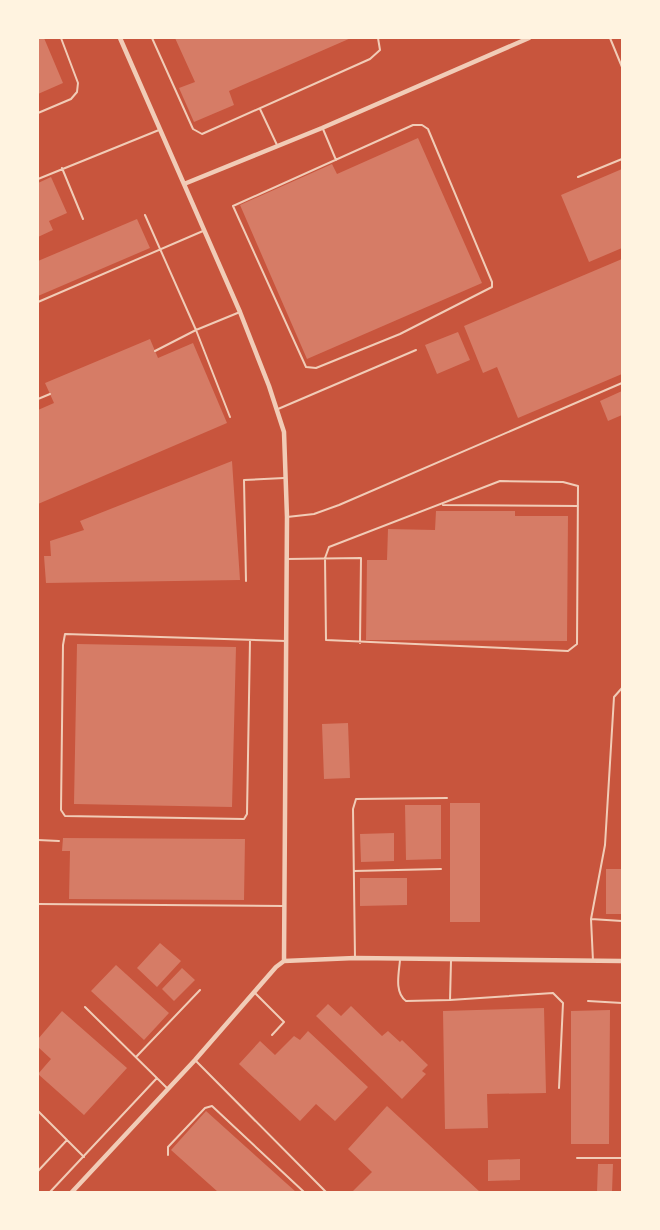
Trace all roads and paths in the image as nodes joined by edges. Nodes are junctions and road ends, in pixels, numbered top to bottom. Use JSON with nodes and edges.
{"nodes":[{"id":1,"x":61,"y":38,"type":"edge"},
{"id":2,"x":120,"y":38,"type":"edge"},
{"id":3,"x":152,"y":38,"type":"edge"},
{"id":4,"x":378,"y":38,"type":"edge"},
{"id":5,"x":529,"y":38,"type":"edge"},
{"id":6,"x":610,"y":38,"type":"edge"},
{"id":7,"x":622,"y":67,"type":"edge"},
{"id":8,"x":260,"y":109,"type":"junction"},
{"id":9,"x":38,"y":112,"type":"edge"},
{"id":10,"x":322,"y":128,"type":"junction"},
{"id":11,"x":159,"y":130,"type":"junction"},
{"id":12,"x":277,"y":145,"type":"junction"},
{"id":13,"x":622,"y":159,"type":"edge"},
{"id":14,"x":336,"y":160,"type":"junction"},
{"id":15,"x":62,"y":168,"type":"junction"},
{"id":16,"x":579,"y":177,"type":"dead end"},
{"id":17,"x":38,"y":179,"type":"edge"},
{"id":18,"x":184,"y":184,"type":"junction"},
{"id":19,"x":145,"y":215,"type":"dead end"},
{"id":20,"x":83,"y":219,"type":"dead end"},
{"id":21,"x":203,"y":231,"type":"junction"},
{"id":22,"x":160,"y":248,"type":"junction"},
{"id":23,"x":38,"y":302,"type":"edge"},
{"id":24,"x":240,"y":312,"type":"junction"},
{"id":25,"x":196,"y":330,"type":"junction"},
{"id":26,"x":416,"y":350,"type":"dead end"},
{"id":27,"x":155,"y":351,"type":"dead end"},
{"id":28,"x":622,"y":383,"type":"edge"},
{"id":29,"x":50,"y":394,"type":"dead end"},
{"id":30,"x":38,"y":399,"type":"edge"},
{"id":31,"x":278,"y":409,"type":"junction"},
{"id":32,"x":230,"y":417,"type":"dead end"},
{"id":33,"x":286,"y":478,"type":"junction"},
{"id":34,"x":439,"y":505,"type":"junction"},
{"id":35,"x":578,"y":506,"type":"junction"},
{"id":36,"x":287,"y":517,"type":"junction"},
{"id":37,"x":325,"y":558,"type":"junction"},
{"id":38,"x":287,"y":559,"type":"junction"},
{"id":39,"x":246,"y":581,"type":"dead end"},
{"id":40,"x":250,"y":640,"type":"junction"},
{"id":41,"x":286,"y":640,"type":"junction"},
{"id":42,"x":360,"y":643,"type":"junction"},
{"id":43,"x":622,"y":688,"type":"edge"},
{"id":44,"x":447,"y":798,"type":"dead end"},
{"id":45,"x":38,"y":840,"type":"edge"},
{"id":46,"x":59,"y":841,"type":"dead end"},
{"id":47,"x":441,"y":868,"type":"dead end"},
{"id":48,"x":354,"y":871,"type":"junction"},
{"id":49,"x":38,"y":904,"type":"edge"},
{"id":50,"x":286,"y":906,"type":"junction"},
{"id":51,"x":591,"y":919,"type":"junction"},
{"id":52,"x":622,"y":921,"type":"edge"},
{"id":53,"x":355,"y":958,"type":"junction"},
{"id":54,"x":400,"y":960,"type":"junction"},
{"id":55,"x":284,"y":961,"type":"junction"},
{"id":56,"x":451,"y":961,"type":"junction"},
{"id":57,"x":593,"y":961,"type":"junction"},
{"id":58,"x":622,"y":961,"type":"edge"},
{"id":59,"x":200,"y":990,"type":"dead end"},
{"id":60,"x":254,"y":992,"type":"junction"},
{"id":61,"x":450,"y":1000,"type":"junction"},
{"id":62,"x":588,"y":1001,"type":"dead end"},
{"id":63,"x":622,"y":1003,"type":"edge"},
{"id":64,"x":85,"y":1007,"type":"dead end"},
{"id":65,"x":272,"y":1035,"type":"dead end"},
{"id":66,"x":136,"y":1057,"type":"junction"},
{"id":67,"x":195,"y":1060,"type":"junction"},
{"id":68,"x":157,"y":1078,"type":"junction"},
{"id":69,"x":558,"y":1088,"type":"dead end"},
{"id":70,"x":169,"y":1089,"type":"junction"},
{"id":71,"x":38,"y":1112,"type":"edge"},
{"id":72,"x":67,"y":1140,"type":"junction"},
{"id":73,"x":168,"y":1155,"type":"dead end"},
{"id":74,"x":84,"y":1156,"type":"junction"},
{"id":75,"x":577,"y":1158,"type":"dead end"},
{"id":76,"x":622,"y":1158,"type":"edge"},
{"id":77,"x":38,"y":1171,"type":"edge"},
{"id":78,"x":50,"y":1192,"type":"edge"},
{"id":79,"x":72,"y":1192,"type":"edge"},
{"id":80,"x":304,"y":1192,"type":"edge"},
{"id":81,"x":326,"y":1192,"type":"edge"}],
"edges":[{"from":1,"to":9,"type":"lane"},
{"from":2,"to":11,"type":"street"},
{"from":3,"to":8,"type":"lane"},
{"from":4,"to":8,"type":"lane"},
{"from":5,"to":10,"type":"street"},
{"from":6,"to":7,"type":"lane"},
{"from":8,"to":12,"type":"lane"},
{"from":10,"to":12,"type":"street"},
{"from":10,"to":14,"type":"lane"},
{"from":11,"to":15,"type":"lane"},
{"from":11,"to":18,"type":"street"},
{"from":12,"to":18,"type":"street"},
{"from":13,"to":16,"type":"lane"},
{"from":14,"to":14,"type":"lane"},
{"from":15,"to":17,"type":"lane"},
{"from":15,"to":20,"type":"lane"},
{"from":18,"to":21,"type":"street"},
{"from":19,"to":22,"type":"lane"},
{"from":21,"to":22,"type":"lane"},
{"from":21,"to":24,"type":"street"},
{"from":22,"to":23,"type":"lane"},
{"from":22,"to":25,"type":"lane"},
{"from":24,"to":25,"type":"lane"},
{"from":24,"to":31,"type":"street"},
{"from":25,"to":27,"type":"lane"},
{"from":25,"to":32,"type":"lane"},
{"from":26,"to":31,"type":"lane"},
{"from":28,"to":36,"type":"lane"},
{"from":29,"to":30,"type":"lane"},
{"from":31,"to":33,"type":"street"},
{"from":33,"to":36,"type":"street"},
{"from":33,"to":39,"type":"lane"},
{"from":34,"to":35,"type":"lane"},
{"from":34,"to":35,"type":"lane"},
{"from":34,"to":37,"type":"lane"},
{"from":35,"to":42,"type":"lane"},
{"from":36,"to":38,"type":"street"},
{"from":37,"to":38,"type":"lane"},
{"from":37,"to":42,"type":"lane"},
{"from":37,"to":42,"type":"lane"},
{"from":38,"to":41,"type":"street"},
{"from":40,"to":40,"type":"lane"},
{"from":40,"to":41,"type":"lane"},
{"from":41,"to":50,"type":"street"},
{"from":43,"to":51,"type":"lane"},
{"from":44,"to":48,"type":"lane"},
{"from":45,"to":46,"type":"lane"},
{"from":47,"to":48,"type":"lane"},
{"from":48,"to":53,"type":"lane"},
{"from":49,"to":50,"type":"lane"},
{"from":50,"to":55,"type":"street"},
{"from":51,"to":52,"type":"lane"},
{"from":51,"to":57,"type":"lane"},
{"from":53,"to":54,"type":"street"},
{"from":53,"to":55,"type":"street"},
{"from":54,"to":56,"type":"street"},
{"from":54,"to":61,"type":"lane"},
{"from":55,"to":60,"type":"street"},
{"from":56,"to":57,"type":"street"},
{"from":56,"to":61,"type":"lane"},
{"from":57,"to":58,"type":"street"},
{"from":59,"to":66,"type":"lane"},
{"from":60,"to":65,"type":"lane"},
{"from":60,"to":67,"type":"street"},
{"from":61,"to":69,"type":"lane"},
{"from":62,"to":63,"type":"lane"},
{"from":64,"to":66,"type":"lane"},
{"from":66,"to":68,"type":"lane"},
{"from":67,"to":70,"type":"street"},
{"from":67,"to":81,"type":"lane"},
{"from":68,"to":70,"type":"lane"},
{"from":68,"to":74,"type":"lane"},
{"from":70,"to":79,"type":"street"},
{"from":71,"to":72,"type":"lane"},
{"from":72,"to":74,"type":"lane"},
{"from":72,"to":77,"type":"lane"},
{"from":73,"to":80,"type":"lane"},
{"from":74,"to":78,"type":"lane"},
{"from":75,"to":76,"type":"lane"}]}
